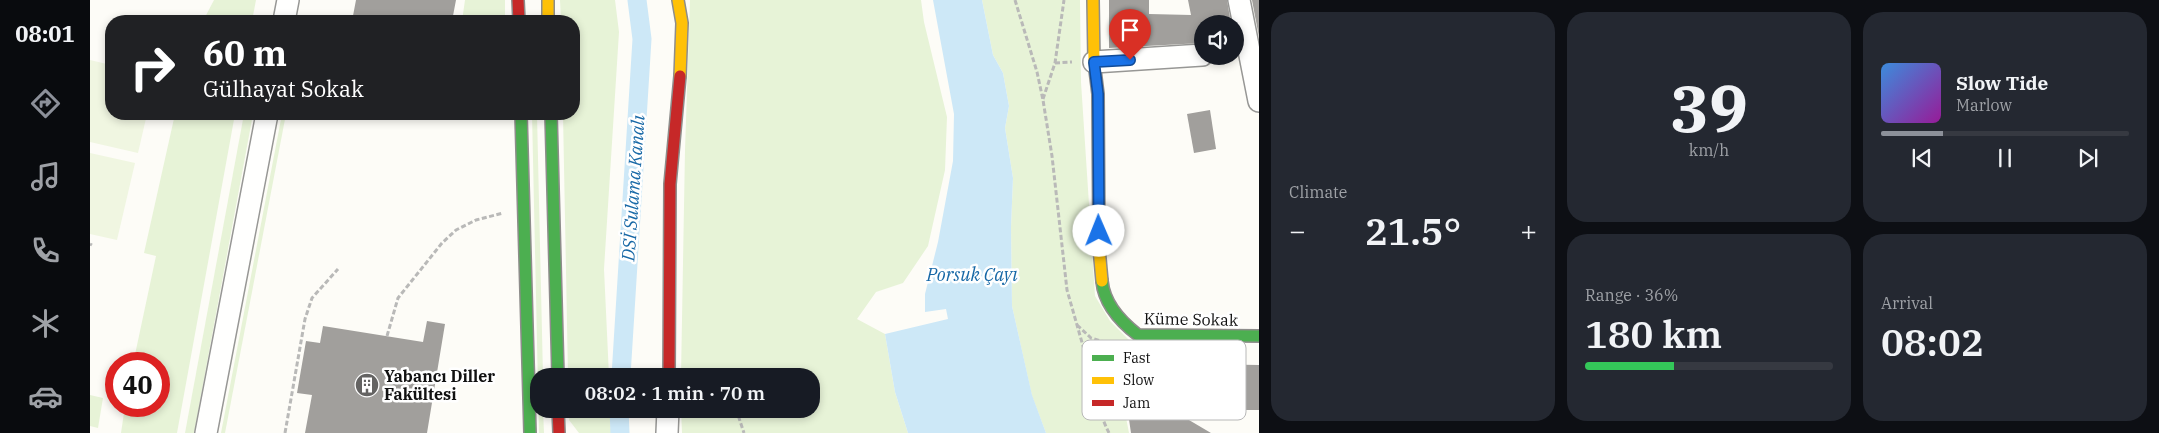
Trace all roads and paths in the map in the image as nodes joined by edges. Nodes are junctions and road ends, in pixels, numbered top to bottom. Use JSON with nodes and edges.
{"nodes":[{"id":1,"x":288,"y":0,"type":"edge"},
{"id":2,"x":518,"y":0,"type":"edge"},
{"id":3,"x":548,"y":0,"type":"edge"},
{"id":4,"x":678,"y":0,"type":"edge"},
{"id":5,"x":1015,"y":0,"type":"edge"},
{"id":6,"x":1064,"y":0,"type":"edge"},
{"id":7,"x":1093,"y":0,"type":"edge"},
{"id":8,"x":1239,"y":0,"type":"edge"},
{"id":9,"x":285,"y":15,"type":"edge"},
{"id":10,"x":519,"y":15,"type":"edge"},
{"id":11,"x":548,"y":15,"type":"edge"},
{"id":12,"x":1247,"y":52,"type":"edge"},
{"id":13,"x":1194,"y":56,"type":"edge"},
{"id":14,"x":1094,"y":62,"type":"junction"},
{"id":15,"x":1043,"y":100,"type":"junction"},
{"id":16,"x":1259,"y":101,"type":"edge"},
{"id":17,"x":266,"y":120,"type":"edge"},
{"id":18,"x":521,"y":120,"type":"edge"},
{"id":19,"x":551,"y":120,"type":"edge"},
{"id":20,"x":523,"y":211,"type":"junction"},
{"id":21,"x":338,"y":269,"type":"dead end"},
{"id":22,"x":1077,"y":325,"type":"junction"},
{"id":23,"x":1138,"y":335,"type":"junction"},
{"id":24,"x":386,"y":336,"type":"dead end"},
{"id":25,"x":1259,"y":336,"type":"edge"},
{"id":26,"x":1098,"y":340,"type":"edge"},
{"id":27,"x":1118,"y":340,"type":"edge"},
{"id":28,"x":1082,"y":342,"type":"edge"},
{"id":29,"x":558,"y":368,"type":"edge"},
{"id":30,"x":669,"y":368,"type":"edge"},
{"id":31,"x":558,"y":418,"type":"edge"},
{"id":32,"x":668,"y":418,"type":"edge"},
{"id":33,"x":739,"y":418,"type":"edge"},
{"id":34,"x":1104,"y":420,"type":"edge"},
{"id":35,"x":206,"y":433,"type":"edge"},
{"id":36,"x":285,"y":433,"type":"edge"},
{"id":37,"x":530,"y":433,"type":"edge"},
{"id":38,"x":559,"y":433,"type":"edge"},
{"id":39,"x":667,"y":433,"type":"edge"},
{"id":40,"x":744,"y":433,"type":"edge"},
{"id":41,"x":1109,"y":433,"type":"edge"}],
"edges":[{"from":1,"to":9,"type":"street"},
{"from":2,"to":10,"type":"street"},
{"from":3,"to":11,"type":"street"},
{"from":4,"to":30,"type":"street"},
{"from":5,"to":15,"type":"path"},
{"from":6,"to":15,"type":"path"},
{"from":7,"to":14,"type":"street","name":"Küme Sokak"},
{"from":8,"to":12,"type":"street"},
{"from":12,"to":16,"type":"street"},
{"from":13,"to":14,"type":"street"},
{"from":14,"to":23,"type":"street","name":"Küme Sokak"},
{"from":15,"to":22,"type":"path"},
{"from":17,"to":35,"type":"street"},
{"from":18,"to":20,"type":"street"},
{"from":19,"to":29,"type":"street"},
{"from":20,"to":24,"type":"path"},
{"from":20,"to":37,"type":"street"},
{"from":21,"to":36,"type":"path"},
{"from":22,"to":26,"type":"path"},
{"from":22,"to":28,"type":"path"},
{"from":23,"to":25,"type":"street","name":"Küme Sokak"},
{"from":23,"to":27,"type":"path"},
{"from":31,"to":38,"type":"street"},
{"from":32,"to":39,"type":"street"},
{"from":33,"to":40,"type":"path"},
{"from":34,"to":41,"type":"path"}]}
